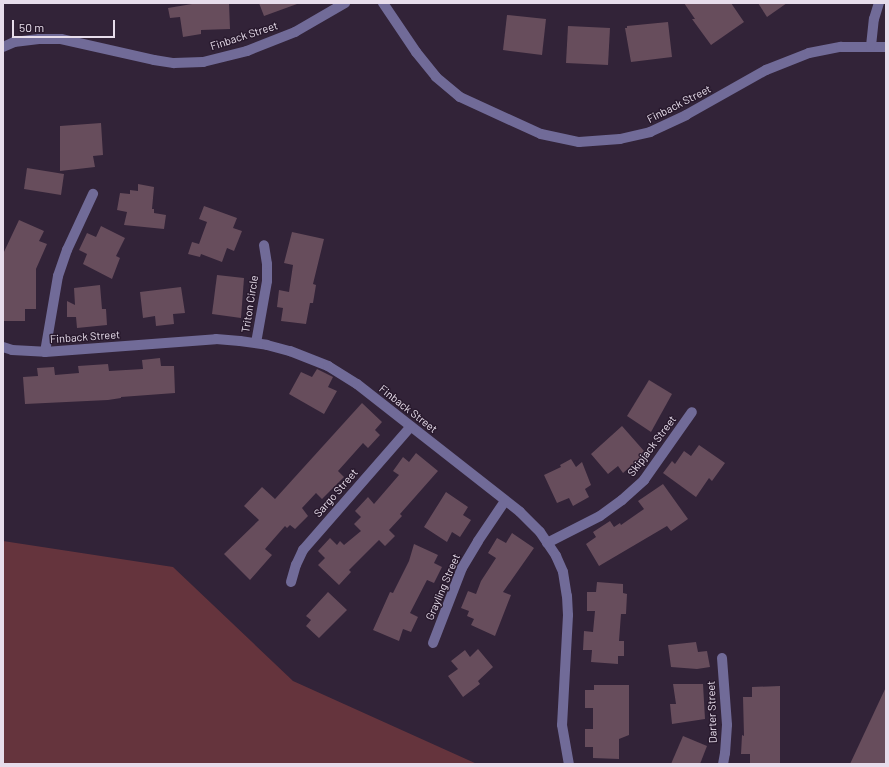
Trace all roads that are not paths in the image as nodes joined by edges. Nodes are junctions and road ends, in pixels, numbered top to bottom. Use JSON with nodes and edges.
{"nodes":[{"id":1,"x":345,"y":3,"type":"edge"},
{"id":2,"x":383,"y":3,"type":"edge"},
{"id":3,"x":879,"y":3,"type":"edge"},
{"id":4,"x":871,"y":46,"type":"junction"},
{"id":5,"x":3,"y":47,"type":"edge"},
{"id":6,"x":886,"y":47,"type":"edge"},
{"id":7,"x":93,"y":194,"type":"dead end"},
{"id":8,"x":264,"y":244,"type":"dead end"},
{"id":9,"x":256,"y":343,"type":"junction"},
{"id":10,"x":3,"y":347,"type":"edge"},
{"id":11,"x":46,"y":352,"type":"junction"},
{"id":12,"x":692,"y":412,"type":"dead end"},
{"id":13,"x":411,"y":426,"type":"junction"},
{"id":14,"x":505,"y":501,"type":"junction"},
{"id":15,"x":547,"y":543,"type":"junction"},
{"id":16,"x":291,"y":582,"type":"dead end"},
{"id":17,"x":433,"y":643,"type":"dead end"},
{"id":18,"x":722,"y":658,"type":"dead end"},
{"id":19,"x":569,"y":764,"type":"edge"},
{"id":20,"x":723,"y":764,"type":"edge"}],
"edges":[{"from":1,"to":5,"type":"street","name":"Finback Street"},
{"from":2,"to":4,"type":"street","name":"Finback Street"},
{"from":3,"to":4,"type":"street"},
{"from":4,"to":6,"type":"street","name":"Finback Street"},
{"from":7,"to":11,"type":"street"},
{"from":8,"to":9,"type":"street","name":"Triton Circle"},
{"from":9,"to":11,"type":"street","name":"Finback Street"},
{"from":9,"to":13,"type":"street","name":"Finback Street"},
{"from":10,"to":11,"type":"street","name":"Finback Street"},
{"from":12,"to":15,"type":"street","name":"Skipjack Street"},
{"from":13,"to":14,"type":"street","name":"Finback Street"},
{"from":13,"to":16,"type":"street","name":"Sargo Street"},
{"from":14,"to":15,"type":"street","name":"Finback Street"},
{"from":14,"to":17,"type":"street","name":"Grayling Street"},
{"from":15,"to":19,"type":"street","name":"Finback Street"},
{"from":18,"to":20,"type":"street","name":"Darter Street"}]}
